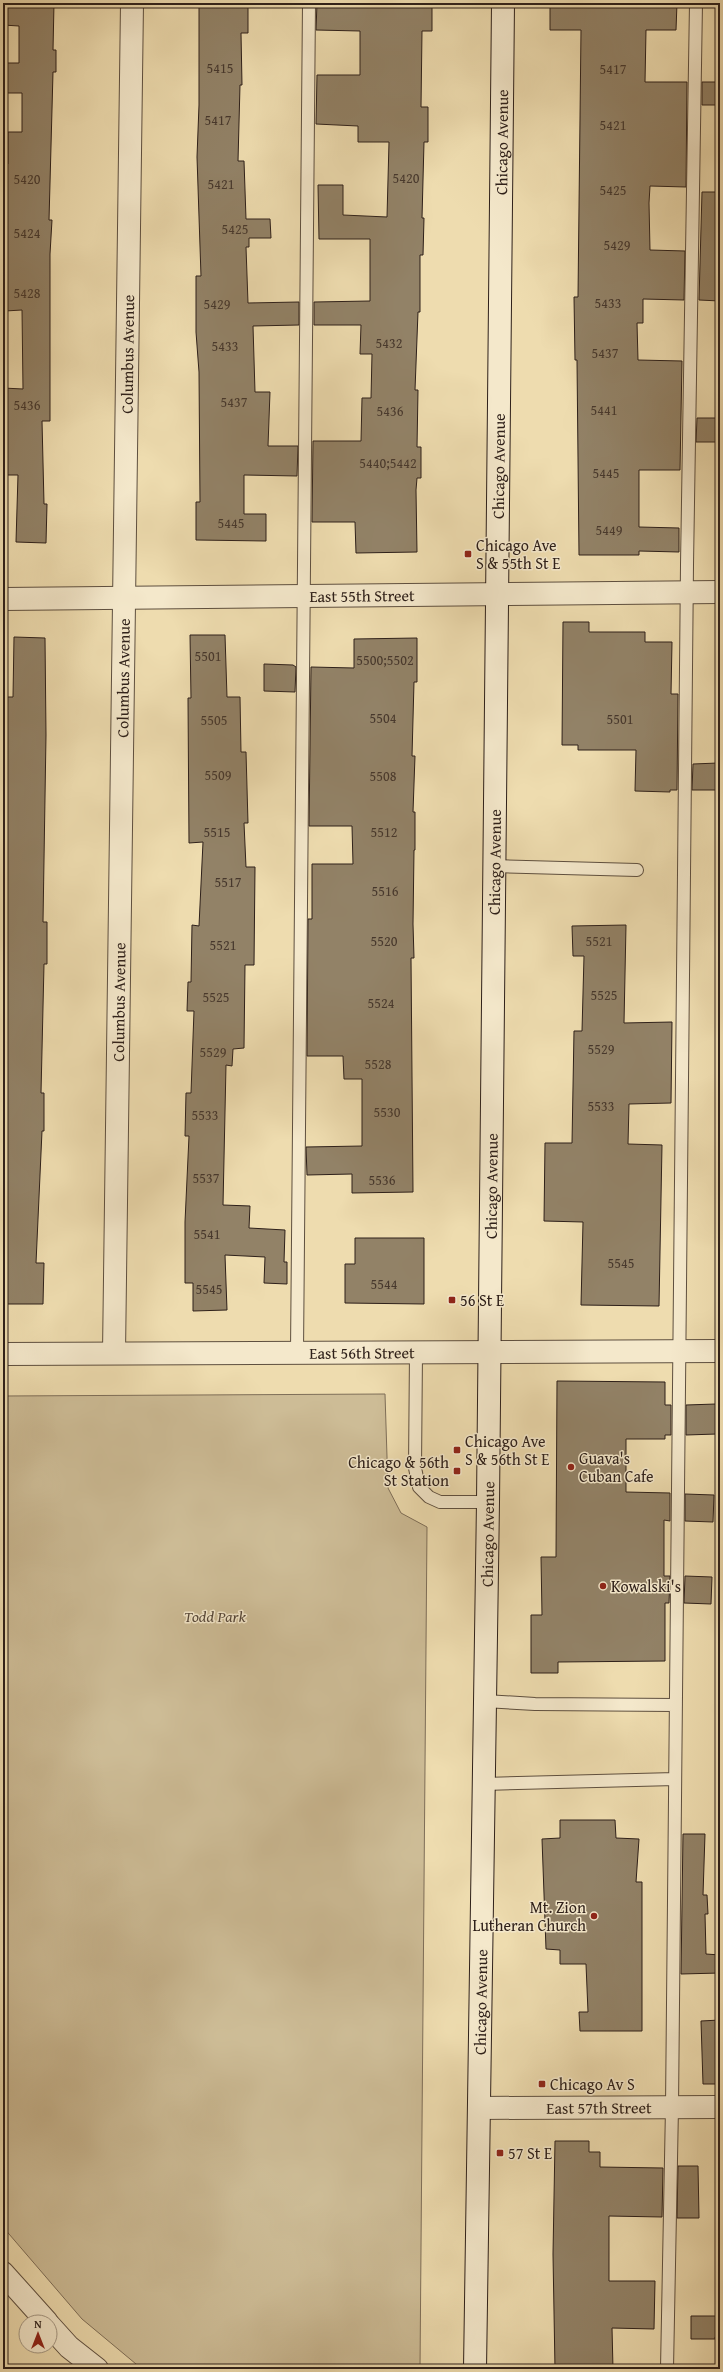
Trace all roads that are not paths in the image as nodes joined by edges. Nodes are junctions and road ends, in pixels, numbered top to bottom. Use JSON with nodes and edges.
{"nodes":[{"id":1,"x":132,"y":3,"type":"edge"},
{"id":2,"x":309,"y":3,"type":"edge"},
{"id":3,"x":503,"y":3,"type":"edge"},
{"id":4,"x":696,"y":3,"type":"edge"},
{"id":5,"x":498,"y":592,"type":"junction"},
{"id":6,"x":686,"y":592,"type":"junction"},
{"id":7,"x":720,"y":592,"type":"edge"},
{"id":8,"x":304,"y":597,"type":"junction"},
{"id":9,"x":124,"y":598,"type":"junction"},
{"id":10,"x":3,"y":599,"type":"edge"},
{"id":11,"x":493,"y":866,"type":"junction"},
{"id":12,"x":637,"y":870,"type":"dead end"},
{"id":13,"x":720,"y":1351,"type":"edge"},
{"id":14,"x":297,"y":1352,"type":"junction"},
{"id":15,"x":416,"y":1352,"type":"junction"},
{"id":16,"x":490,"y":1352,"type":"junction"},
{"id":17,"x":680,"y":1352,"type":"junction"},
{"id":18,"x":114,"y":1353,"type":"junction"},
{"id":19,"x":3,"y":1354,"type":"edge"},
{"id":20,"x":488,"y":1502,"type":"junction"},
{"id":21,"x":485,"y":1701,"type":"junction"},
{"id":22,"x":676,"y":1705,"type":"junction"},
{"id":23,"x":675,"y":1779,"type":"junction"},
{"id":24,"x":484,"y":1784,"type":"junction"},
{"id":25,"x":672,"y":2107,"type":"junction"},
{"id":26,"x":720,"y":2107,"type":"edge"},
{"id":27,"x":479,"y":2108,"type":"junction"},
{"id":28,"x":3,"y":2272,"type":"edge"},
{"id":29,"x":40,"y":2314,"type":"edge"},
{"id":30,"x":58,"y":2335,"type":"edge"},
{"id":31,"x":97,"y":2369,"type":"edge"},
{"id":32,"x":475,"y":2369,"type":"edge"},
{"id":33,"x":667,"y":2369,"type":"edge"}],
"edges":[{"from":1,"to":9,"type":"street","name":"Columbus Avenue"},
{"from":2,"to":8,"type":"lane"},
{"from":3,"to":5,"type":"street","name":"Chicago Avenue"},
{"from":4,"to":6,"type":"lane"},
{"from":5,"to":6,"type":"street","name":"East 55th Street"},
{"from":5,"to":8,"type":"street","name":"East 55th Street"},
{"from":5,"to":11,"type":"street","name":"Chicago Avenue"},
{"from":6,"to":7,"type":"street","name":"East 55th Street"},
{"from":6,"to":17,"type":"lane"},
{"from":8,"to":9,"type":"street","name":"East 55th Street"},
{"from":8,"to":14,"type":"lane"},
{"from":9,"to":10,"type":"street","name":"East 55th Street"},
{"from":9,"to":18,"type":"street","name":"Columbus Avenue"},
{"from":11,"to":12,"type":"lane"},
{"from":11,"to":16,"type":"street","name":"Chicago Avenue"},
{"from":13,"to":17,"type":"street","name":"East 56th Street"},
{"from":14,"to":15,"type":"street","name":"East 56th Street"},
{"from":14,"to":18,"type":"street","name":"East 56th Street"},
{"from":15,"to":16,"type":"street","name":"East 56th Street"},
{"from":15,"to":20,"type":"lane"},
{"from":16,"to":17,"type":"street","name":"East 56th Street"},
{"from":16,"to":20,"type":"street","name":"Chicago Avenue"},
{"from":17,"to":22,"type":"lane"},
{"from":18,"to":19,"type":"street","name":"East 56th Street"},
{"from":20,"to":21,"type":"street","name":"Chicago Avenue"},
{"from":21,"to":22,"type":"lane"},
{"from":21,"to":24,"type":"street","name":"Chicago Avenue"},
{"from":22,"to":23,"type":"lane"},
{"from":23,"to":24,"type":"lane"},
{"from":23,"to":25,"type":"lane"},
{"from":24,"to":27,"type":"street","name":"Chicago Avenue"},
{"from":25,"to":26,"type":"street","name":"East 57th Street"},
{"from":25,"to":27,"type":"street","name":"East 57th Street"},
{"from":25,"to":33,"type":"lane"},
{"from":27,"to":32,"type":"street","name":"Chicago Avenue"},
{"from":28,"to":29,"type":"street"},
{"from":30,"to":31,"type":"street"}]}
